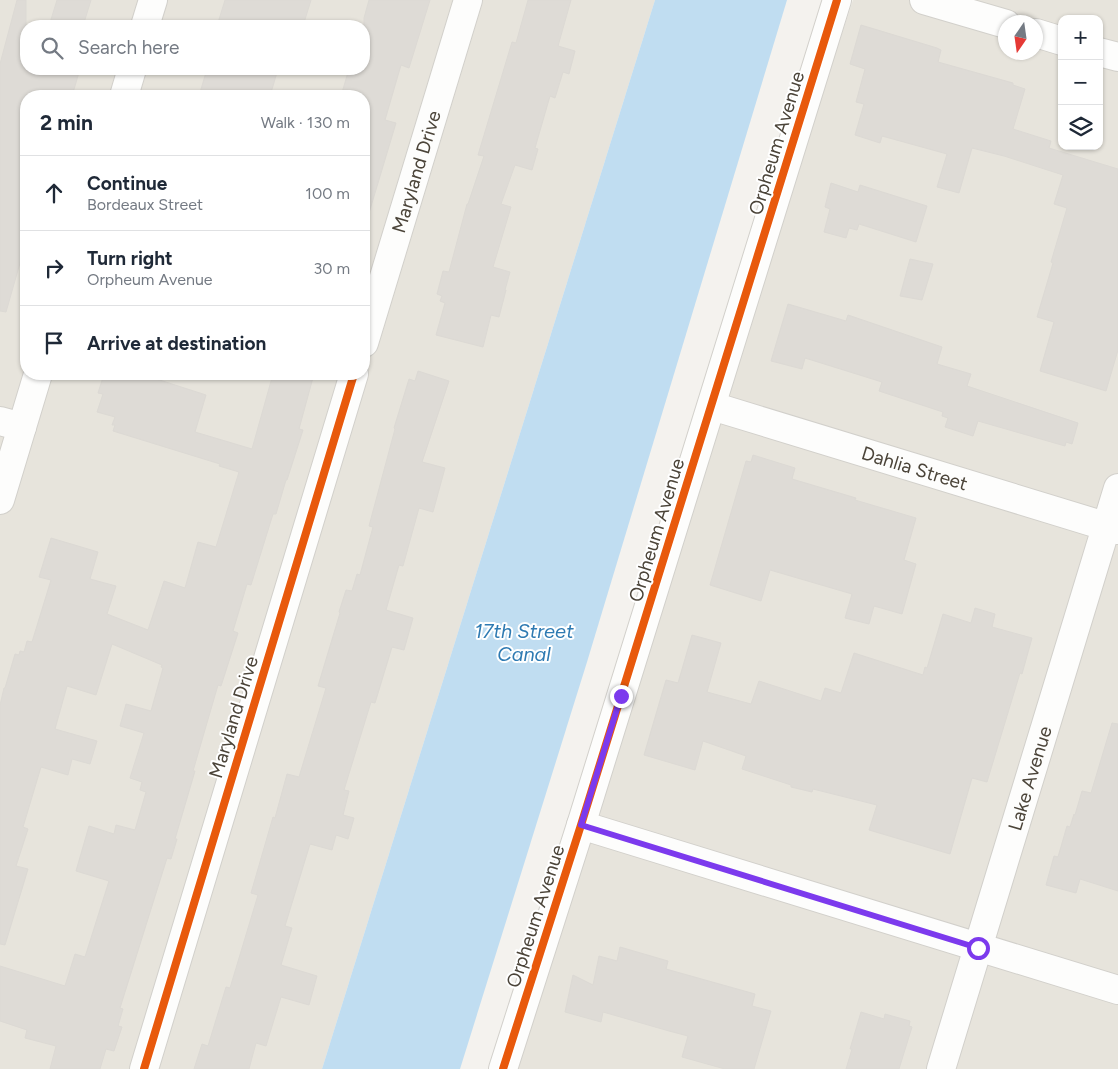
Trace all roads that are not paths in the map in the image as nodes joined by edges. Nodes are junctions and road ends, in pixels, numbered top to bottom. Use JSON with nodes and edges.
{"nodes":[{"id":1,"x":153,"y":0,"type":"edge"},
{"id":2,"x":468,"y":0,"type":"edge"},
{"id":3,"x":837,"y":0,"type":"edge"},
{"id":4,"x":924,"y":0,"type":"edge"},
{"id":5,"x":147,"y":20,"type":"edge"},
{"id":6,"x":998,"y":22,"type":"edge"},
{"id":7,"x":1043,"y":35,"type":"edge"},
{"id":8,"x":1058,"y":40,"type":"edge"},
{"id":9,"x":1103,"y":53,"type":"edge"},
{"id":10,"x":1118,"y":57,"type":"edge"},
{"id":11,"x":130,"y":75,"type":"edge"},
{"id":12,"x":126,"y":90,"type":"edge"},
{"id":13,"x":370,"y":323,"type":"edge"},
{"id":14,"x":35,"y":380,"type":"edge"},
{"id":15,"x":352,"y":380,"type":"edge"},
{"id":16,"x":712,"y":406,"type":"junction"},
{"id":17,"x":11,"y":424,"type":"edge"},
{"id":18,"x":1118,"y":488,"type":"edge"},
{"id":19,"x":0,"y":500,"type":"edge"},
{"id":20,"x":1112,"y":528,"type":"edge"},
{"id":21,"x":581,"y":825,"type":"junction"},
{"id":22,"x":978,"y":948,"type":"junction"},
{"id":23,"x":1118,"y":990,"type":"edge"},
{"id":24,"x":144,"y":1069,"type":"edge"},
{"id":25,"x":503,"y":1069,"type":"edge"},
{"id":26,"x":941,"y":1069,"type":"edge"}],
"edges":[{"from":1,"to":5,"type":"street"},
{"from":2,"to":13,"type":"street","name":"Maryland Drive"},
{"from":3,"to":16,"type":"street","name":"Orpheum Avenue"},
{"from":4,"to":6,"type":"street"},
{"from":7,"to":8,"type":"street"},
{"from":9,"to":10,"type":"street"},
{"from":11,"to":12,"type":"street"},
{"from":14,"to":17,"type":"street"},
{"from":15,"to":24,"type":"street","name":"Maryland Drive"},
{"from":16,"to":20,"type":"street","name":"Dahlia Street"},
{"from":16,"to":21,"type":"street","name":"Orpheum Avenue"},
{"from":17,"to":19,"type":"street"},
{"from":18,"to":20,"type":"street","name":"Lake Avenue"},
{"from":20,"to":22,"type":"street","name":"Lake Avenue"},
{"from":21,"to":22,"type":"street"},
{"from":21,"to":25,"type":"street","name":"Orpheum Avenue"},
{"from":22,"to":23,"type":"street"},
{"from":22,"to":26,"type":"street","name":"Lake Avenue"}]}
